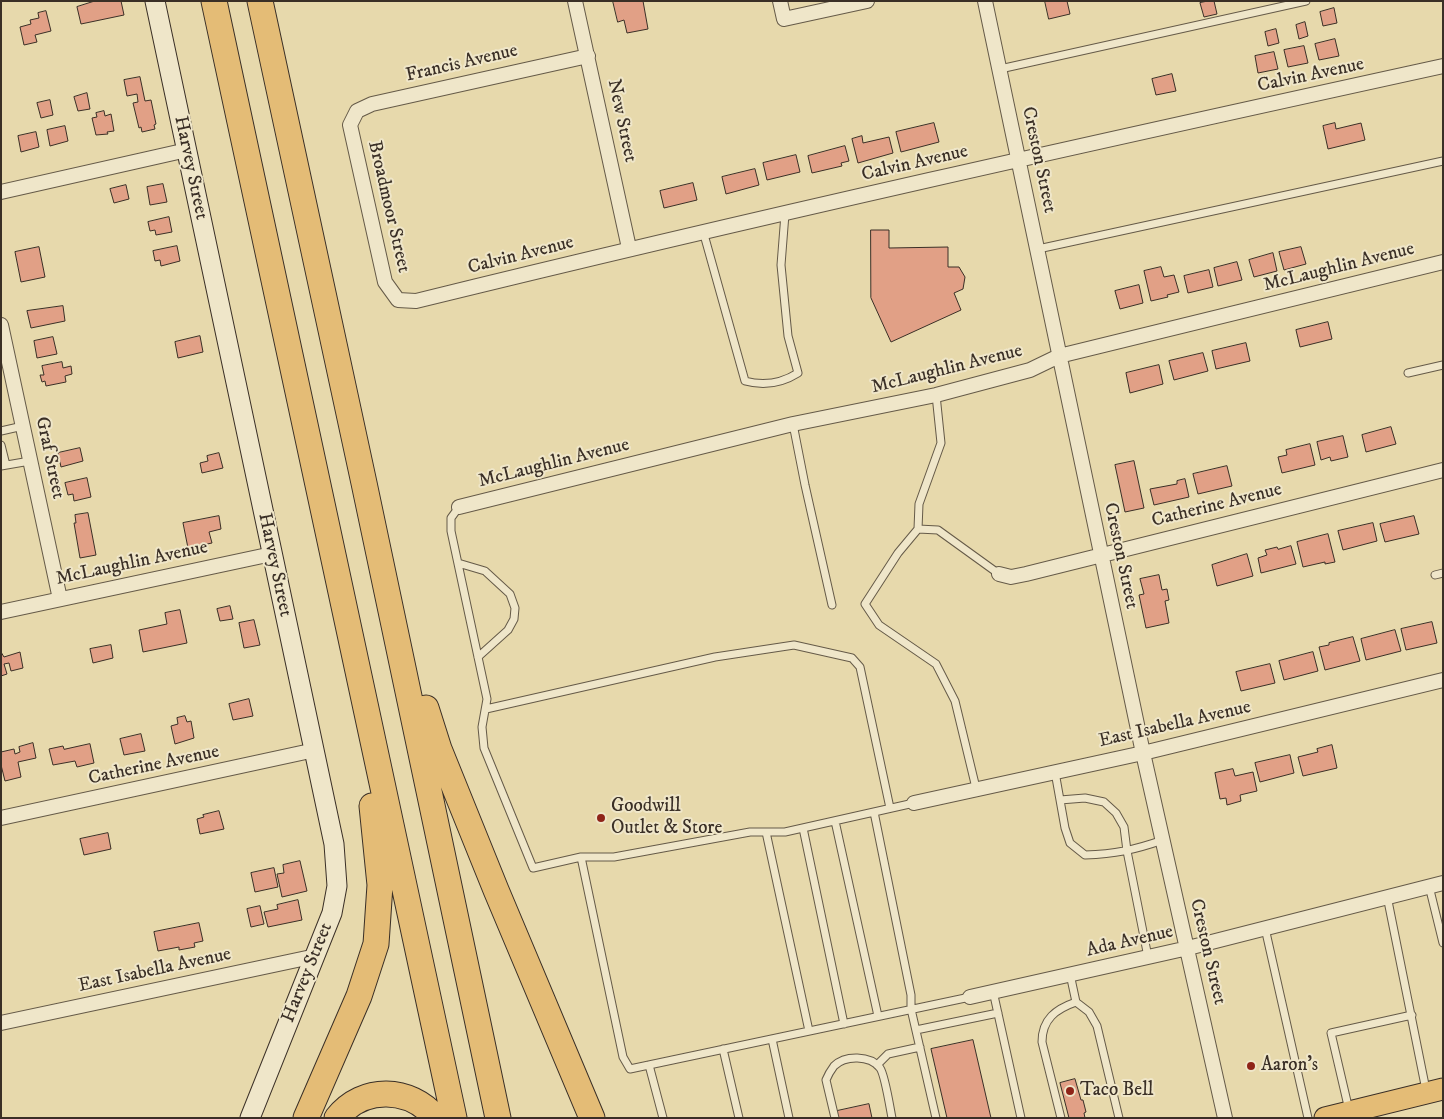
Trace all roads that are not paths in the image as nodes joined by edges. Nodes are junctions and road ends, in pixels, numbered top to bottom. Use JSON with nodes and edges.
{"nodes":[{"id":1,"x":155,"y":1,"type":"edge"},
{"id":2,"x":214,"y":1,"type":"edge"},
{"id":3,"x":260,"y":1,"type":"edge"},
{"id":4,"x":575,"y":1,"type":"edge"},
{"id":5,"x":780,"y":1,"type":"edge"},
{"id":6,"x":867,"y":1,"type":"edge"},
{"id":7,"x":985,"y":1,"type":"edge"},
{"id":8,"x":1306,"y":1,"type":"edge"},
{"id":9,"x":588,"y":56,"type":"junction"},
{"id":10,"x":1443,"y":66,"type":"edge"},
{"id":11,"x":1000,"y":69,"type":"junction"},
{"id":12,"x":352,"y":120,"type":"joint"},
{"id":13,"x":186,"y":150,"type":"junction"},
{"id":14,"x":1019,"y":159,"type":"junction"},
{"id":15,"x":1443,"y":162,"type":"edge"},
{"id":16,"x":1,"y":192,"type":"edge"},
{"id":17,"x":785,"y":214,"type":"junction"},
{"id":18,"x":703,"y":231,"type":"junction"},
{"id":19,"x":630,"y":248,"type":"junction"},
{"id":20,"x":1038,"y":249,"type":"junction"},
{"id":21,"x":1443,"y":262,"type":"edge"},
{"id":22,"x":398,"y":300,"type":"joint"},
{"id":23,"x":1,"y":325,"type":"edge"},
{"id":24,"x":1059,"y":356,"type":"junction"},
{"id":25,"x":1443,"y":365,"type":"edge"},
{"id":26,"x":1408,"y":373,"type":"dead end"},
{"id":27,"x":936,"y":395,"type":"junction"},
{"id":28,"x":793,"y":424,"type":"junction"},
{"id":29,"x":23,"y":426,"type":"junction"},
{"id":30,"x":1,"y":431,"type":"edge"},
{"id":31,"x":1,"y":445,"type":"edge"},
{"id":32,"x":30,"y":461,"type":"junction"},
{"id":33,"x":4,"y":466,"type":"edge"},
{"id":34,"x":1443,"y":470,"type":"edge"},
{"id":35,"x":458,"y":507,"type":"joint"},
{"id":36,"x":918,"y":529,"type":"junction"},
{"id":37,"x":272,"y":554,"type":"junction"},
{"id":38,"x":1100,"y":554,"type":"junction"},
{"id":39,"x":380,"y":560,"type":"junction"},
{"id":40,"x":458,"y":563,"type":"junction"},
{"id":41,"x":336,"y":569,"type":"junction"},
{"id":42,"x":1443,"y":573,"type":"edge"},
{"id":43,"x":999,"y":574,"type":"joint"},
{"id":44,"x":1435,"y":575,"type":"dead end"},
{"id":45,"x":60,"y":599,"type":"junction"},
{"id":46,"x":832,"y":605,"type":"dead end"},
{"id":47,"x":1,"y":612,"type":"edge"},
{"id":48,"x":478,"y":657,"type":"junction"},
{"id":49,"x":1443,"y":680,"type":"edge"},
{"id":50,"x":486,"y":709,"type":"junction"},
{"id":51,"x":315,"y":750,"type":"junction"},
{"id":52,"x":1142,"y":753,"type":"junction"},
{"id":53,"x":1054,"y":772,"type":"junction"},
{"id":54,"x":976,"y":788,"type":"junction"},
{"id":55,"x":1060,"y":800,"type":"junction"},
{"id":56,"x":914,"y":803,"type":"joint"},
{"id":57,"x":890,"y":808,"type":"junction"},
{"id":58,"x":874,"y":812,"type":"junction"},
{"id":59,"x":1,"y":818,"type":"edge"},
{"id":60,"x":835,"y":821,"type":"junction"},
{"id":61,"x":803,"y":828,"type":"junction"},
{"id":62,"x":766,"y":832,"type":"junction"},
{"id":63,"x":1162,"y":840,"type":"junction"},
{"id":64,"x":1127,"y":851,"type":"junction"},
{"id":65,"x":581,"y":857,"type":"junction"},
{"id":66,"x":1436,"y":885,"type":"edge"},
{"id":67,"x":1387,"y":896,"type":"junction"},
{"id":68,"x":1265,"y":928,"type":"junction"},
{"id":69,"x":1443,"y":943,"type":"edge"},
{"id":70,"x":1188,"y":948,"type":"junction"},
{"id":71,"x":316,"y":956,"type":"junction"},
{"id":72,"x":1148,"y":957,"type":"junction"},
{"id":73,"x":1070,"y":974,"type":"junction"},
{"id":74,"x":993,"y":991,"type":"junction"},
{"id":75,"x":970,"y":997,"type":"joint"},
{"id":76,"x":1076,"y":1002,"type":"junction"},
{"id":77,"x":911,"y":1009,"type":"junction"},
{"id":78,"x":998,"y":1012,"type":"junction"},
{"id":79,"x":1412,"y":1015,"type":"junction"},
{"id":80,"x":878,"y":1016,"type":"junction"},
{"id":81,"x":1,"y":1023,"type":"edge"},
{"id":82,"x":844,"y":1024,"type":"junction"},
{"id":83,"x":916,"y":1030,"type":"junction"},
{"id":84,"x":809,"y":1031,"type":"junction"},
{"id":85,"x":772,"y":1039,"type":"junction"},
{"id":86,"x":920,"y":1047,"type":"junction"},
{"id":87,"x":723,"y":1049,"type":"junction"},
{"id":88,"x":649,"y":1065,"type":"junction"},
{"id":89,"x":877,"y":1065,"type":"junction"},
{"id":90,"x":1435,"y":1091,"type":"edge"},
{"id":91,"x":1349,"y":1112,"type":"junction"},
{"id":92,"x":250,"y":1118,"type":"edge"},
{"id":93,"x":306,"y":1118,"type":"edge"},
{"id":94,"x":336,"y":1118,"type":"edge"},
{"id":95,"x":436,"y":1118,"type":"edge"},
{"id":96,"x":454,"y":1118,"type":"edge"},
{"id":97,"x":498,"y":1118,"type":"edge"},
{"id":98,"x":592,"y":1118,"type":"edge"},
{"id":99,"x":662,"y":1118,"type":"edge"},
{"id":100,"x":739,"y":1118,"type":"edge"},
{"id":101,"x":789,"y":1118,"type":"edge"},
{"id":102,"x":835,"y":1118,"type":"edge"},
{"id":103,"x":892,"y":1118,"type":"edge"},
{"id":104,"x":936,"y":1118,"type":"edge"},
{"id":105,"x":1021,"y":1118,"type":"edge"},
{"id":106,"x":1061,"y":1118,"type":"edge"},
{"id":107,"x":1119,"y":1118,"type":"edge"},
{"id":108,"x":1225,"y":1118,"type":"edge"},
{"id":109,"x":1308,"y":1118,"type":"edge"},
{"id":110,"x":1325,"y":1118,"type":"edge"}],
"edges":[{"from":1,"to":13,"type":"street","name":"Harvey Street"},
{"from":2,"to":41,"type":"highway"},
{"from":3,"to":39,"type":"highway"},
{"from":4,"to":9,"type":"street","name":"New Street"},
{"from":5,"to":6,"type":"street"},
{"from":7,"to":11,"type":"street","name":"Creston Street"},
{"from":8,"to":11,"type":"lane"},
{"from":9,"to":12,"type":"street","name":"Francis Avenue"},
{"from":9,"to":19,"type":"street","name":"New Street"},
{"from":10,"to":14,"type":"street","name":"Calvin Avenue"},
{"from":11,"to":14,"type":"street","name":"Creston Street"},
{"from":12,"to":22,"type":"street","name":"Broadmoor Street"},
{"from":13,"to":16,"type":"street"},
{"from":13,"to":37,"type":"street","name":"Harvey Street"},
{"from":14,"to":17,"type":"street","name":"Calvin Avenue"},
{"from":14,"to":20,"type":"street","name":"Creston Street"},
{"from":15,"to":20,"type":"lane"},
{"from":17,"to":18,"type":"street","name":"Calvin Avenue"},
{"from":17,"to":18,"type":"lane"},
{"from":18,"to":19,"type":"street","name":"Calvin Avenue"},
{"from":19,"to":22,"type":"street","name":"Calvin Avenue"},
{"from":20,"to":24,"type":"street","name":"Creston Street"},
{"from":21,"to":24,"type":"street","name":"McLaughlin Avenue"},
{"from":23,"to":29,"type":"street","name":"Graf Street"},
{"from":24,"to":27,"type":"street","name":"McLaughlin Avenue"},
{"from":24,"to":38,"type":"street","name":"Creston Street"},
{"from":25,"to":26,"type":"lane"},
{"from":27,"to":28,"type":"street","name":"McLaughlin Avenue"},
{"from":27,"to":36,"type":"lane"},
{"from":28,"to":35,"type":"street","name":"McLaughlin Avenue"},
{"from":28,"to":46,"type":"lane"},
{"from":29,"to":30,"type":"lane"},
{"from":29,"to":32,"type":"street","name":"Graf Street"},
{"from":31,"to":33,"type":"lane"},
{"from":32,"to":33,"type":"lane"},
{"from":32,"to":45,"type":"street","name":"Graf Street"},
{"from":34,"to":38,"type":"street","name":"Catherine Avenue"},
{"from":35,"to":40,"type":"lane"},
{"from":36,"to":43,"type":"lane"},
{"from":36,"to":54,"type":"lane"},
{"from":37,"to":45,"type":"street","name":"McLaughlin Avenue"},
{"from":37,"to":51,"type":"street","name":"Harvey Street"},
{"from":38,"to":43,"type":"street","name":"Catherine Avenue"},
{"from":38,"to":52,"type":"street","name":"Creston Street"},
{"from":39,"to":97,"type":"highway"},
{"from":39,"to":98,"type":"highway"},
{"from":40,"to":48,"type":"lane"},
{"from":40,"to":48,"type":"lane"},
{"from":41,"to":93,"type":"highway"},
{"from":41,"to":96,"type":"highway"},
{"from":42,"to":44,"type":"lane"},
{"from":45,"to":47,"type":"street","name":"McLaughlin Avenue"},
{"from":48,"to":50,"type":"lane"},
{"from":49,"to":52,"type":"street","name":"East Isabella Avenue"},
{"from":50,"to":57,"type":"lane"},
{"from":50,"to":65,"type":"lane"},
{"from":51,"to":59,"type":"street","name":"Catherine Avenue"},
{"from":51,"to":71,"type":"street","name":"Harvey Street"},
{"from":52,"to":53,"type":"street","name":"East Isabella Avenue"},
{"from":52,"to":63,"type":"street","name":"Creston Street"},
{"from":53,"to":54,"type":"street","name":"East Isabella Avenue"},
{"from":53,"to":55,"type":"lane"},
{"from":54,"to":56,"type":"street","name":"East Isabella Avenue"},
{"from":55,"to":64,"type":"lane"},
{"from":55,"to":64,"type":"lane"},
{"from":56,"to":57,"type":"lane"},
{"from":57,"to":58,"type":"lane"},
{"from":58,"to":60,"type":"lane"},
{"from":58,"to":77,"type":"lane"},
{"from":60,"to":61,"type":"lane"},
{"from":60,"to":80,"type":"lane"},
{"from":61,"to":62,"type":"lane"},
{"from":61,"to":82,"type":"lane"},
{"from":62,"to":65,"type":"lane"},
{"from":62,"to":84,"type":"lane"},
{"from":63,"to":64,"type":"lane"},
{"from":63,"to":70,"type":"street","name":"Creston Street"},
{"from":64,"to":72,"type":"lane"},
{"from":65,"to":88,"type":"lane"},
{"from":66,"to":67,"type":"street","name":"Ada Avenue"},
{"from":66,"to":69,"type":"lane"},
{"from":67,"to":68,"type":"street","name":"Ada Avenue"},
{"from":67,"to":79,"type":"lane"},
{"from":68,"to":70,"type":"street","name":"Ada Avenue"},
{"from":68,"to":109,"type":"lane"},
{"from":70,"to":72,"type":"street","name":"Ada Avenue"},
{"from":70,"to":108,"type":"street","name":"Creston Street"},
{"from":71,"to":81,"type":"street","name":"East Isabella Avenue"},
{"from":71,"to":92,"type":"street","name":"Harvey Street"},
{"from":72,"to":73,"type":"street","name":"Ada Avenue"},
{"from":73,"to":74,"type":"street","name":"Ada Avenue"},
{"from":73,"to":76,"type":"lane"},
{"from":74,"to":75,"type":"street","name":"Ada Avenue"},
{"from":74,"to":78,"type":"lane"},
{"from":75,"to":77,"type":"lane"},
{"from":76,"to":106,"type":"lane"},
{"from":76,"to":107,"type":"lane"},
{"from":77,"to":80,"type":"lane"},
{"from":77,"to":83,"type":"lane"},
{"from":78,"to":83,"type":"lane"},
{"from":78,"to":105,"type":"lane"},
{"from":79,"to":90,"type":"lane"},
{"from":79,"to":91,"type":"lane"},
{"from":80,"to":82,"type":"lane"},
{"from":82,"to":84,"type":"lane"},
{"from":83,"to":86,"type":"lane"},
{"from":84,"to":85,"type":"lane"},
{"from":85,"to":87,"type":"lane"},
{"from":85,"to":101,"type":"lane"},
{"from":86,"to":89,"type":"lane"},
{"from":86,"to":104,"type":"lane"},
{"from":87,"to":88,"type":"lane"},
{"from":87,"to":100,"type":"lane"},
{"from":88,"to":99,"type":"lane"},
{"from":89,"to":102,"type":"lane"},
{"from":89,"to":103,"type":"lane"},
{"from":90,"to":91,"type":"main road"},
{"from":91,"to":110,"type":"main road"},
{"from":94,"to":95,"type":"highway"}]}
